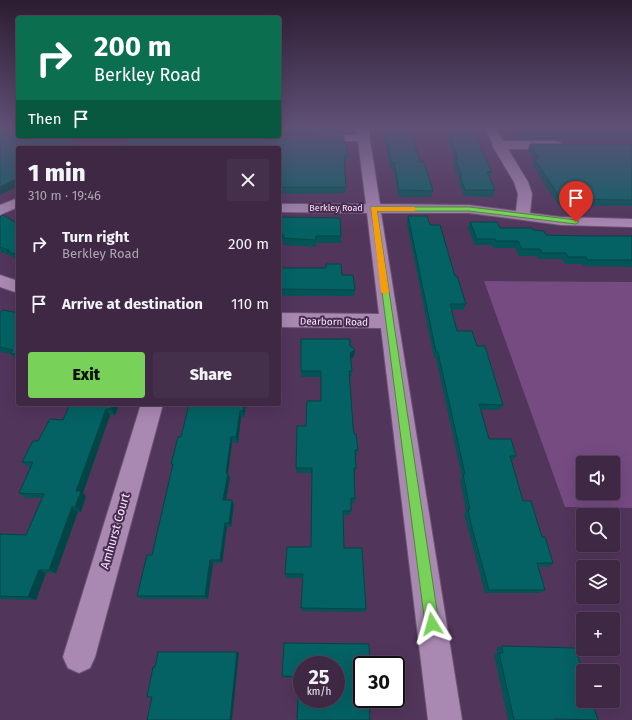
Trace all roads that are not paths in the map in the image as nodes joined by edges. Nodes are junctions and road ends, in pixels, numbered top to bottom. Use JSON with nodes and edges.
{"nodes":[{"id":1,"x":367,"y":161,"type":"edge"},
{"id":2,"x":508,"y":161,"type":"edge"},
{"id":3,"x":16,"y":203,"type":"edge"},
{"id":4,"x":281,"y":208,"type":"edge"},
{"id":5,"x":373,"y":209,"type":"junction"},
{"id":6,"x":0,"y":211,"type":"edge"},
{"id":7,"x":523,"y":215,"type":"junction"},
{"id":8,"x":632,"y":223,"type":"edge"},
{"id":9,"x":281,"y":320,"type":"edge"},
{"id":10,"x":389,"y":321,"type":"junction"},
{"id":11,"x":151,"y":406,"type":"edge"},
{"id":12,"x":79,"y":657,"type":"dead end"},
{"id":13,"x":445,"y":720,"type":"edge"}],
"edges":[{"from":1,"to":5,"type":"street"},
{"from":2,"to":7,"type":"street"},
{"from":3,"to":6,"type":"street"},
{"from":4,"to":5,"type":"street","name":"Berkley Road"},
{"from":5,"to":7,"type":"street","name":"Berkley Road"},
{"from":5,"to":10,"type":"street"},
{"from":7,"to":8,"type":"street","name":"Berkley Road"},
{"from":9,"to":10,"type":"street","name":"Dearborn Road"},
{"from":10,"to":13,"type":"street"},
{"from":11,"to":12,"type":"street","name":"Amhurst Court"}]}
